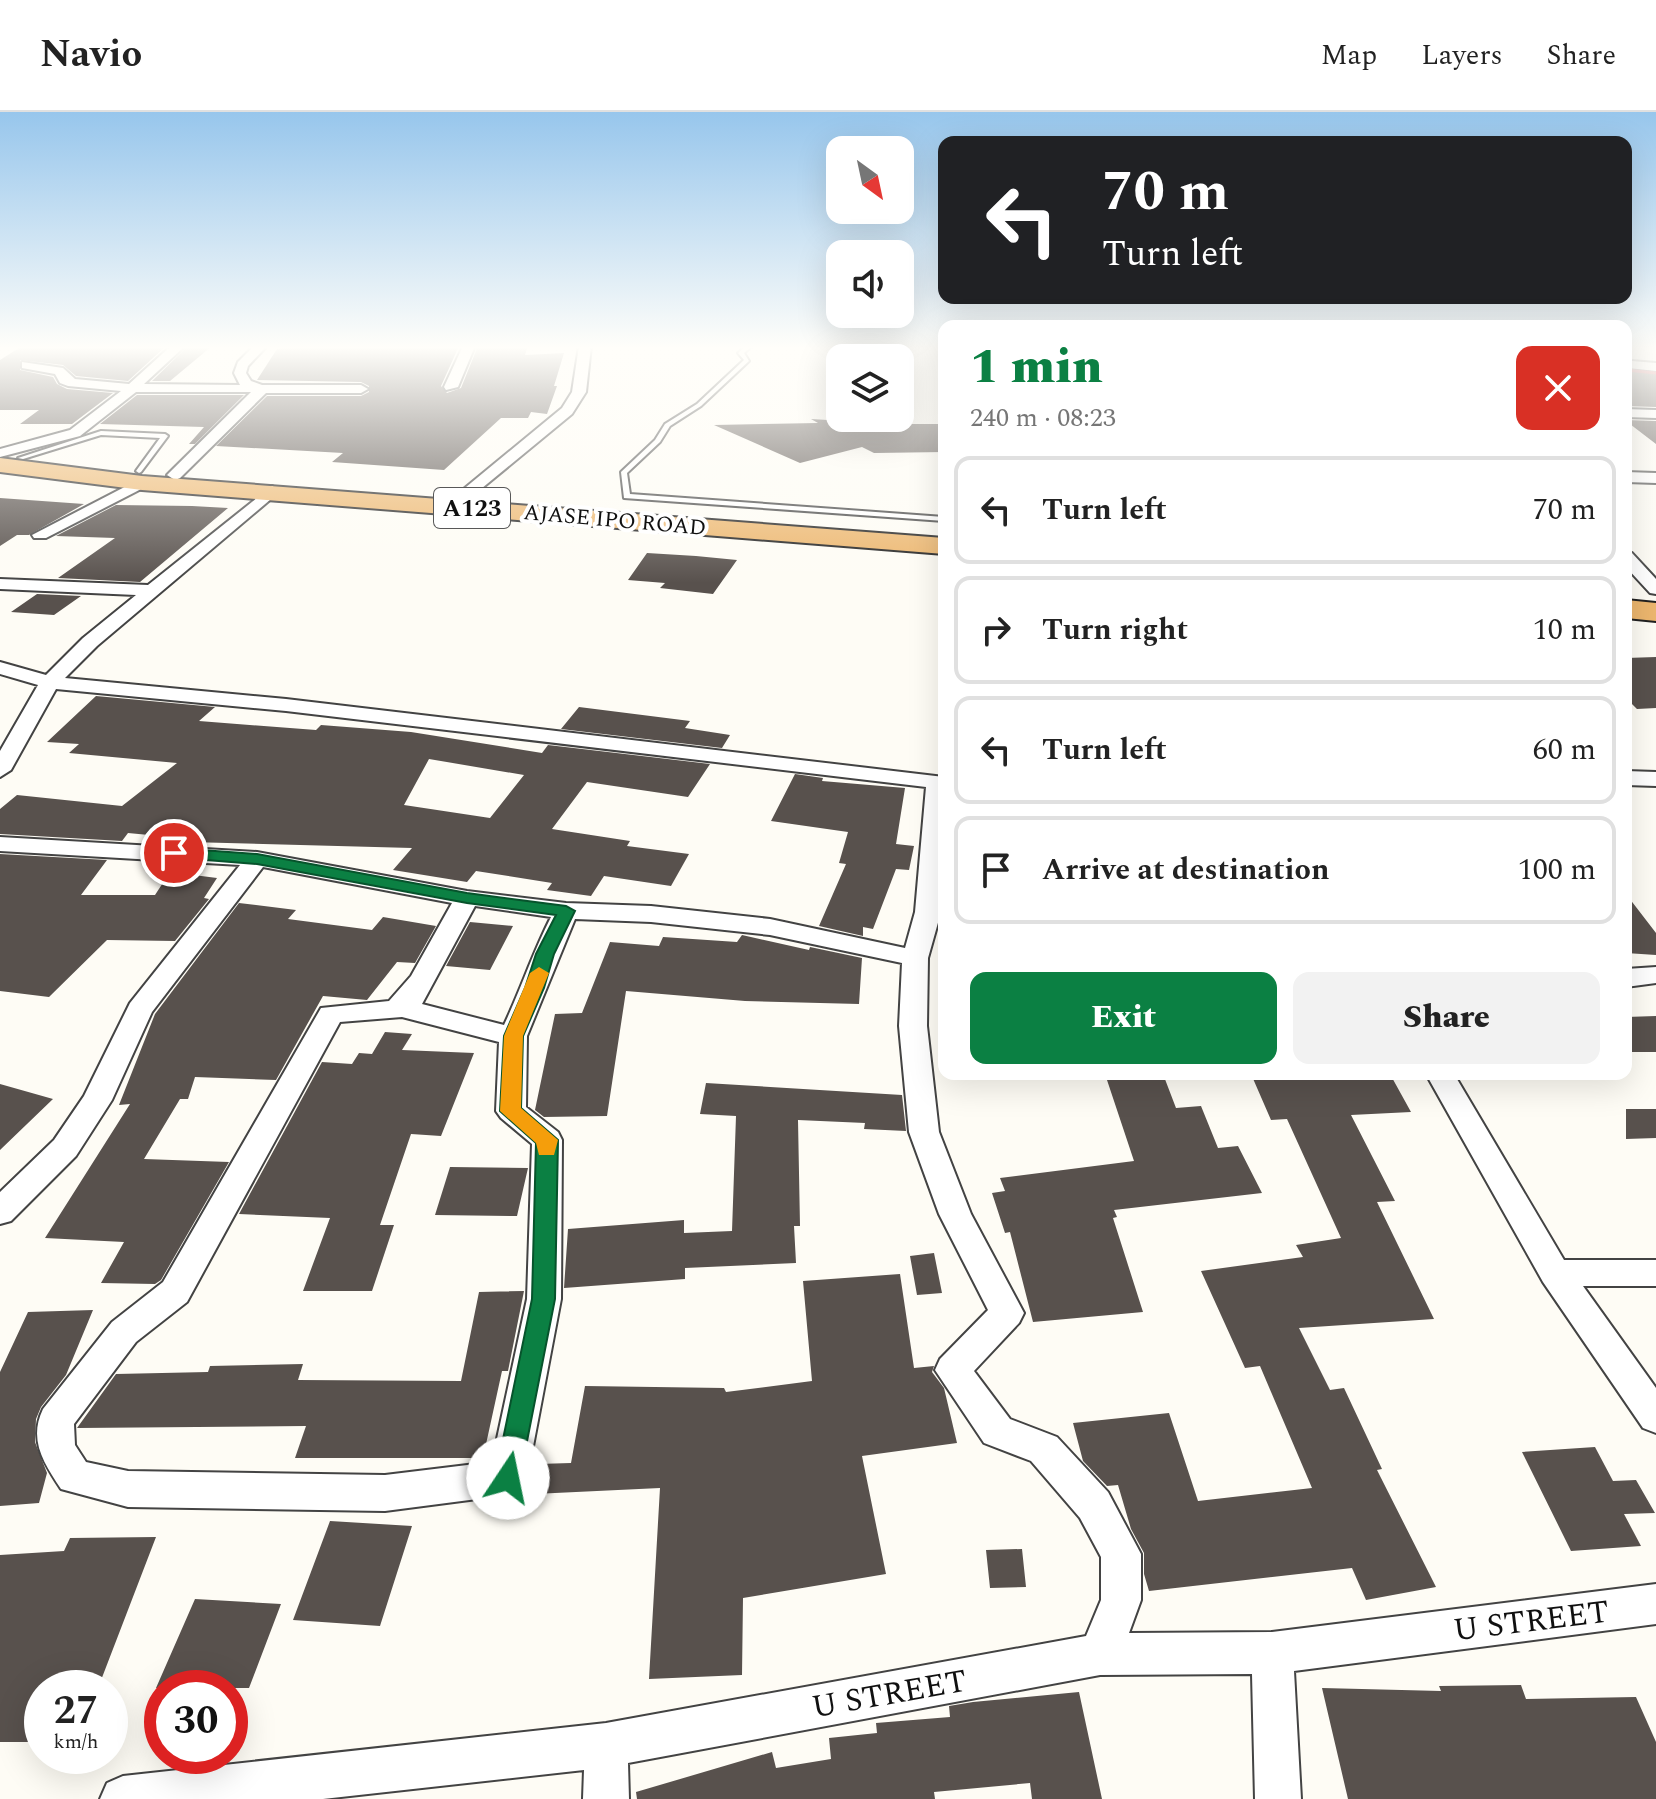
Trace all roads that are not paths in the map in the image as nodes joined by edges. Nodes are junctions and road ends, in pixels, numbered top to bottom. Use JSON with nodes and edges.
{"nodes":[{"id":1,"x":85,"y":425,"type":"edge"},
{"id":2,"x":226,"y":425,"type":"edge"},
{"id":3,"x":550,"y":425,"type":"edge"},
{"id":4,"x":667,"y":425,"type":"edge"},
{"id":5,"x":5,"y":457,"type":"edge"},
{"id":6,"x":175,"y":475,"type":"junction"},
{"id":7,"x":140,"y":477,"type":"junction"},
{"id":8,"x":1632,"y":477,"type":"edge"},
{"id":9,"x":1656,"y":478,"type":"edge"},
{"id":10,"x":272,"y":491,"type":"junction"},
{"id":11,"x":465,"y":495,"type":"junction"},
{"id":12,"x":938,"y":519,"type":"edge"},
{"id":13,"x":938,"y":534,"type":"edge"},
{"id":14,"x":40,"y":535,"type":"dead end"},
{"id":15,"x":938,"y":546,"type":"edge"},
{"id":16,"x":1632,"y":563,"type":"edge"},
{"id":17,"x":0,"y":584,"type":"edge"},
{"id":18,"x":1656,"y":589,"type":"edge"},
{"id":19,"x":151,"y":590,"type":"junction"},
{"id":20,"x":1632,"y":594,"type":"edge"},
{"id":21,"x":1656,"y":596,"type":"edge"},
{"id":22,"x":1632,"y":610,"type":"edge"},
{"id":23,"x":1656,"y":612,"type":"edge"},
{"id":24,"x":0,"y":668,"type":"edge"},
{"id":25,"x":50,"y":682,"type":"junction"},
{"id":26,"x":0,"y":770,"type":"edge"},
{"id":27,"x":1632,"y":778,"type":"edge"},
{"id":28,"x":1656,"y":779,"type":"edge"},
{"id":29,"x":938,"y":782,"type":"edge"},
{"id":30,"x":0,"y":844,"type":"edge"},
{"id":31,"x":938,"y":848,"type":"edge"},
{"id":32,"x":257,"y":859,"type":"junction"},
{"id":33,"x":467,"y":898,"type":"junction"},
{"id":34,"x":566,"y":911,"type":"junction"},
{"id":35,"x":936,"y":913,"type":"edge"},
{"id":36,"x":915,"y":958,"type":"junction"},
{"id":37,"x":1656,"y":975,"type":"edge"},
{"id":38,"x":1632,"y":977,"type":"edge"},
{"id":39,"x":422,"y":980,"type":"junction"},
{"id":40,"x":513,"y":1036,"type":"junction"},
{"id":41,"x":1443,"y":1080,"type":"edge"},
{"id":42,"x":0,"y":1212,"type":"edge"},
{"id":43,"x":1555,"y":1273,"type":"junction"},
{"id":44,"x":1656,"y":1273,"type":"edge"},
{"id":45,"x":1656,"y":1417,"type":"edge"},
{"id":46,"x":1656,"y":1604,"type":"edge"},
{"id":47,"x":1272,"y":1653,"type":"junction"},
{"id":48,"x":1100,"y":1654,"type":"junction"},
{"id":49,"x":606,"y":1745,"type":"junction"},
{"id":50,"x":123,"y":1799,"type":"edge"},
{"id":51,"x":606,"y":1799,"type":"edge"},
{"id":52,"x":1278,"y":1799,"type":"edge"}],
"edges":[{"from":1,"to":5,"type":"street"},
{"from":2,"to":6,"type":"street"},
{"from":3,"to":11,"type":"street"},
{"from":4,"to":12,"type":"lane"},
{"from":5,"to":7,"type":"highway","name":"AJASE IPO ROAD","number":"A123"},
{"from":5,"to":7,"type":"lane"},
{"from":6,"to":7,"type":"highway","name":"AJASE IPO ROAD","number":"A123"},
{"from":6,"to":11,"type":"highway","name":"AJASE IPO ROAD","number":"A123"},
{"from":7,"to":10,"type":"highway","name":"AJASE IPO ROAD","number":"A123"},
{"from":7,"to":14,"type":"street"},
{"from":8,"to":9,"type":"street"},
{"from":10,"to":15,"type":"highway","name":"AJASE IPO ROAD","number":"A123"},
{"from":10,"to":19,"type":"street"},
{"from":11,"to":13,"type":"highway","name":"AJASE IPO ROAD","number":"A123"},
{"from":16,"to":18,"type":"street"},
{"from":17,"to":19,"type":"street"},
{"from":19,"to":25,"type":"street"},
{"from":20,"to":21,"type":"highway"},
{"from":22,"to":23,"type":"highway"},
{"from":24,"to":25,"type":"street"},
{"from":25,"to":26,"type":"street"},
{"from":25,"to":29,"type":"street"},
{"from":27,"to":28,"type":"street"},
{"from":30,"to":32,"type":"street"},
{"from":31,"to":35,"type":"street"},
{"from":32,"to":33,"type":"street"},
{"from":32,"to":42,"type":"street"},
{"from":33,"to":34,"type":"street"},
{"from":33,"to":39,"type":"street"},
{"from":34,"to":36,"type":"street"},
{"from":34,"to":40,"type":"street"},
{"from":35,"to":36,"type":"street"},
{"from":36,"to":48,"type":"street"},
{"from":37,"to":38,"type":"street"},
{"from":39,"to":40,"type":"street"},
{"from":39,"to":40,"type":"street"},
{"from":41,"to":43,"type":"street"},
{"from":43,"to":44,"type":"street"},
{"from":43,"to":45,"type":"street"},
{"from":46,"to":47,"type":"street","name":"U STREET"},
{"from":47,"to":48,"type":"street","name":"U STREET"},
{"from":47,"to":52,"type":"street"},
{"from":48,"to":49,"type":"street","name":"U STREET"},
{"from":49,"to":50,"type":"street","name":"U STREET"},
{"from":49,"to":51,"type":"street"}]}
